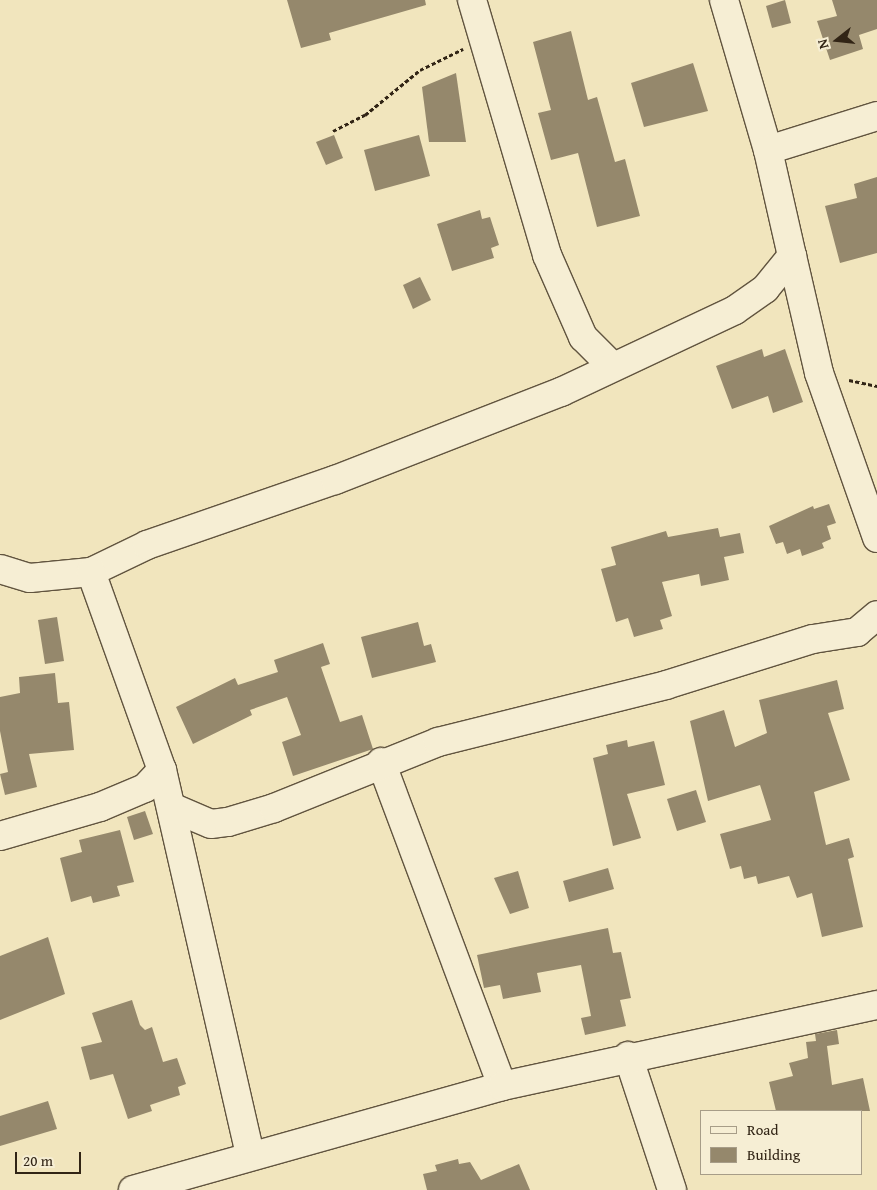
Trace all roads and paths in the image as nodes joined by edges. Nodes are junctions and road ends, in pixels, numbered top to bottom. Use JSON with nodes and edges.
{"nodes":[{"id":1,"x":472,"y":0,"type":"edge"},
{"id":2,"x":724,"y":0,"type":"edge"},
{"id":3,"x":485,"y":36,"type":"junction"},
{"id":4,"x":877,"y":116,"type":"edge"},
{"id":5,"x":333,"y":131,"type":"dead end"},
{"id":6,"x":768,"y":150,"type":"junction"},
{"id":7,"x":792,"y":256,"type":"junction"},
{"id":8,"x":612,"y":366,"type":"junction"},
{"id":9,"x":877,"y":538,"type":"edge"},
{"id":10,"x":0,"y":569,"type":"edge"},
{"id":11,"x":91,"y":572,"type":"junction"},
{"id":12,"x":870,"y":627,"type":"edge"},
{"id":13,"x":381,"y":762,"type":"junction"},
{"id":14,"x":162,"y":770,"type":"junction"},
{"id":15,"x":171,"y":806,"type":"junction"},
{"id":16,"x":0,"y":836,"type":"edge"},
{"id":17,"x":877,"y":1005,"type":"edge"},
{"id":18,"x":628,"y":1056,"type":"junction"},
{"id":19,"x":502,"y":1086,"type":"junction"},
{"id":20,"x":250,"y":1155,"type":"junction"},
{"id":21,"x":133,"y":1190,"type":"edge"},
{"id":22,"x":672,"y":1190,"type":"edge"}],
"edges":[{"from":1,"to":3,"type":"street"},
{"from":2,"to":6,"type":"street"},
{"from":3,"to":5,"type":"path"},
{"from":3,"to":8,"type":"street"},
{"from":4,"to":6,"type":"street"},
{"from":6,"to":7,"type":"street"},
{"from":7,"to":8,"type":"street"},
{"from":7,"to":9,"type":"street"},
{"from":8,"to":11,"type":"street"},
{"from":10,"to":11,"type":"street"},
{"from":11,"to":14,"type":"street"},
{"from":12,"to":13,"type":"street"},
{"from":13,"to":15,"type":"street"},
{"from":13,"to":19,"type":"street"},
{"from":14,"to":15,"type":"street"},
{"from":14,"to":16,"type":"street"},
{"from":15,"to":20,"type":"street"},
{"from":17,"to":18,"type":"street"},
{"from":18,"to":19,"type":"street"},
{"from":18,"to":22,"type":"street"},
{"from":19,"to":20,"type":"street"},
{"from":20,"to":21,"type":"street"}]}
